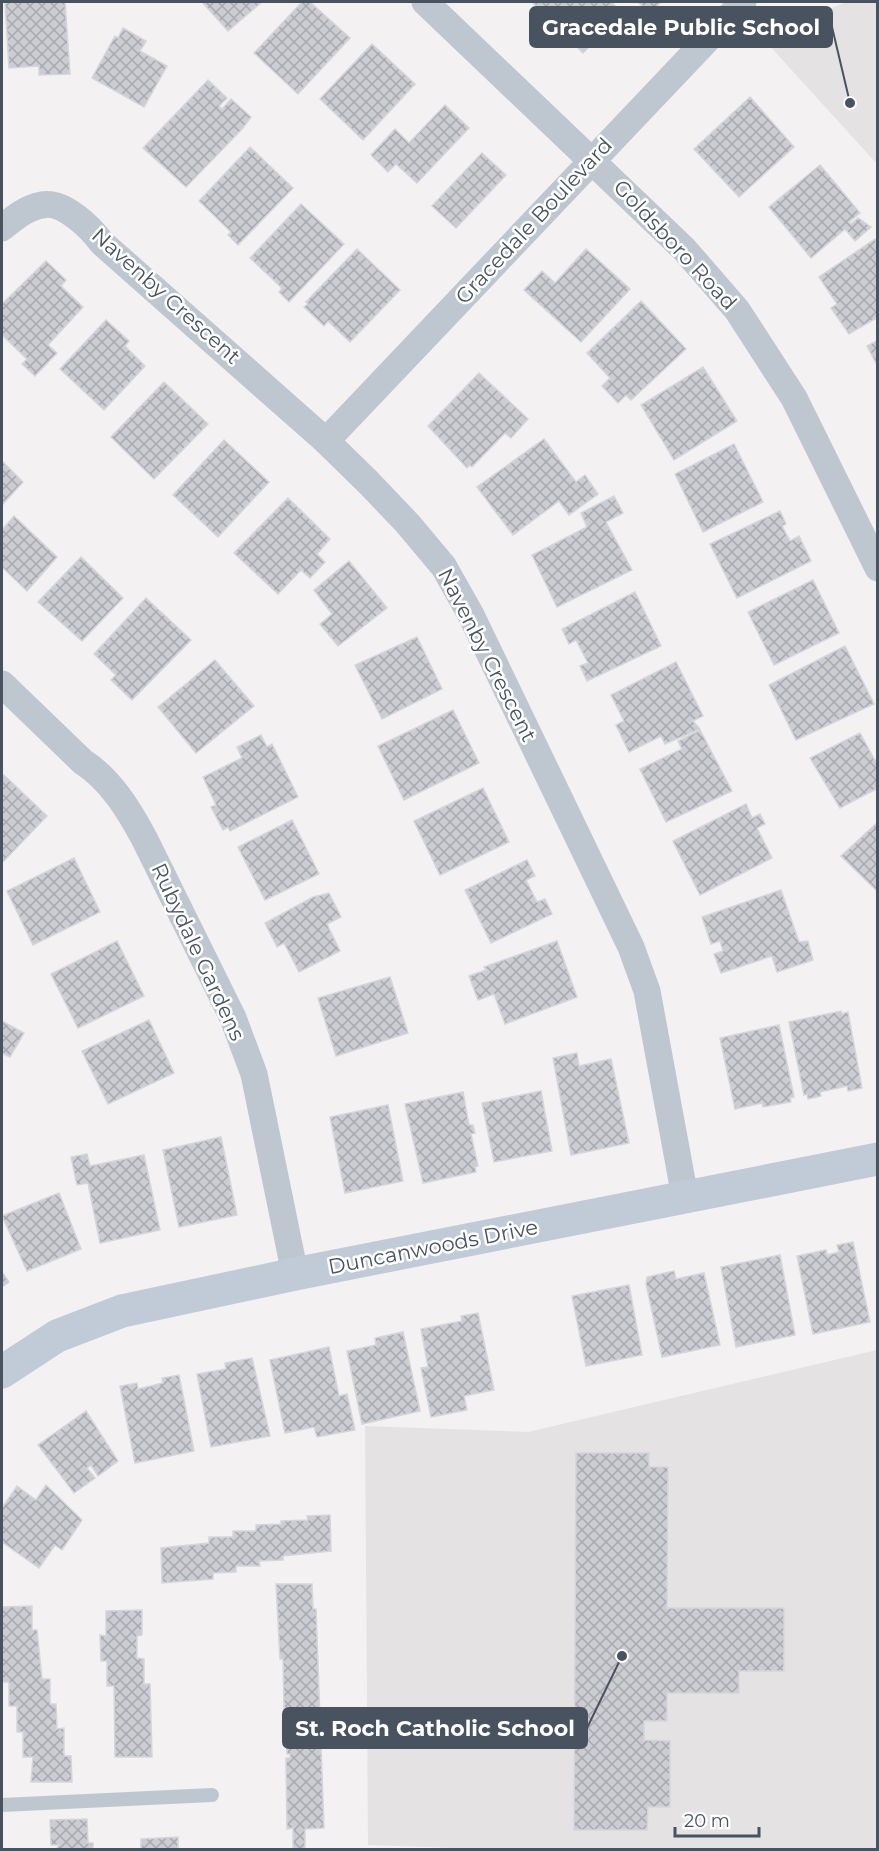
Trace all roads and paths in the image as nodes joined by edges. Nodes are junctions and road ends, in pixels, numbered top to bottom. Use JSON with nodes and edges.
{"nodes":[{"id":1,"x":425,"y":2,"type":"edge"},
{"id":2,"x":743,"y":2,"type":"edge"},
{"id":3,"x":592,"y":159,"type":"junction"},
{"id":4,"x":2,"y":228,"type":"edge"},
{"id":5,"x":327,"y":441,"type":"junction"},
{"id":6,"x":878,"y":568,"type":"edge"},
{"id":7,"x":2,"y":684,"type":"edge"},
{"id":8,"x":878,"y":1159,"type":"edge"},
{"id":9,"x":685,"y":1197,"type":"junction"},
{"id":10,"x":295,"y":1274,"type":"junction"},
{"id":11,"x":2,"y":1372,"type":"edge"},
{"id":12,"x":212,"y":1796,"type":"dead end"},
{"id":13,"x":2,"y":1805,"type":"edge"}],
"edges":[{"from":1,"to":3,"type":"street","name":"Goldsboro Road"},
{"from":2,"to":3,"type":"street","name":"Gracedale Boulevard"},
{"from":3,"to":5,"type":"street","name":"Gracedale Boulevard"},
{"from":3,"to":6,"type":"street","name":"Goldsboro Road"},
{"from":4,"to":5,"type":"street","name":"Navenby Crescent"},
{"from":5,"to":9,"type":"street","name":"Navenby Crescent"},
{"from":7,"to":10,"type":"street","name":"Rubydale Gardens"},
{"from":8,"to":9,"type":"street","name":"Duncanwoods Drive"},
{"from":9,"to":10,"type":"street","name":"Duncanwoods Drive"},
{"from":10,"to":11,"type":"street","name":"Duncanwoods Drive"},
{"from":12,"to":13,"type":"lane"}]}
